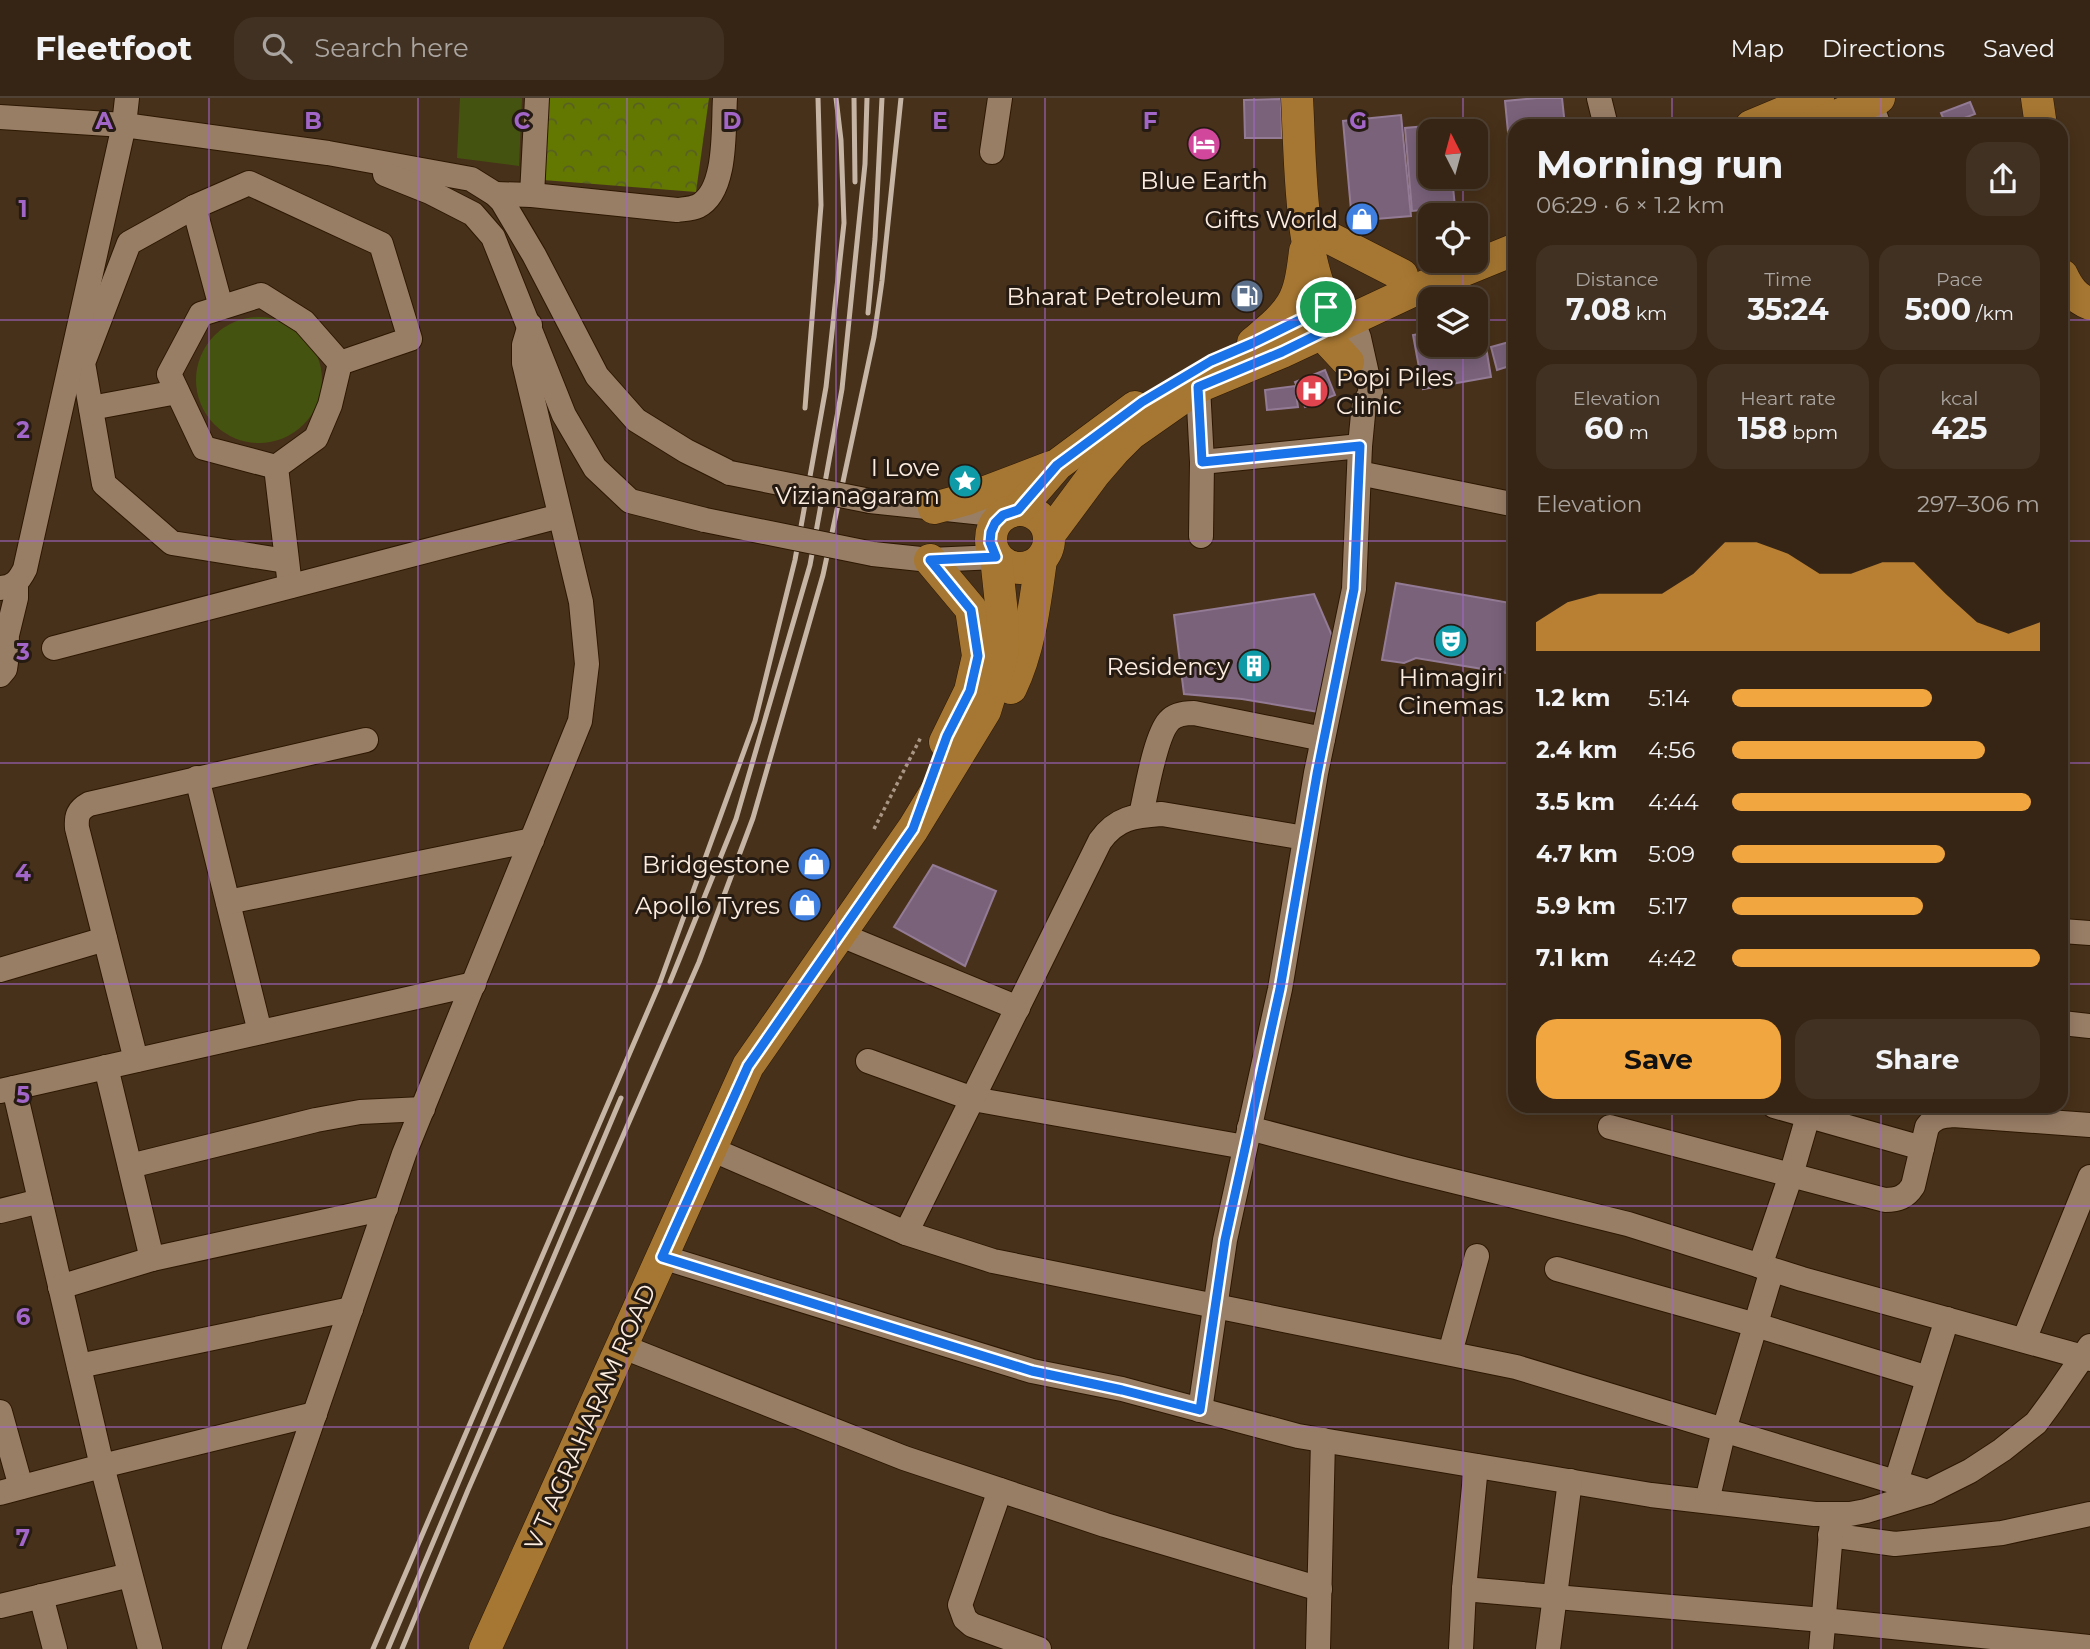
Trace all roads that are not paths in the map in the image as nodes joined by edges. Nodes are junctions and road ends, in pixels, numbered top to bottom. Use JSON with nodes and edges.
{"nodes":[{"id":1,"x":128,"y":98,"type":"edge"},
{"id":2,"x":537,"y":98,"type":"edge"},
{"id":3,"x":725,"y":98,"type":"edge"},
{"id":4,"x":1000,"y":98,"type":"edge"},
{"id":5,"x":1297,"y":98,"type":"edge"},
{"id":6,"x":1315,"y":98,"type":"edge"},
{"id":7,"x":1599,"y":98,"type":"edge"},
{"id":8,"x":1818,"y":98,"type":"edge"},
{"id":9,"x":2037,"y":98,"type":"edge"},
{"id":10,"x":1864,"y":107,"type":"edge"},
{"id":11,"x":0,"y":117,"type":"edge"},
{"id":12,"x":1604,"y":119,"type":"edge"},
{"id":13,"x":1768,"y":119,"type":"edge"},
{"id":14,"x":1831,"y":119,"type":"edge"},
{"id":15,"x":2040,"y":119,"type":"edge"},
{"id":16,"x":124,"y":125,"type":"junction"},
{"id":17,"x":992,"y":152,"type":"dead end"},
{"id":18,"x":328,"y":153,"type":"junction"},
{"id":19,"x":495,"y":194,"type":"junction"},
{"id":20,"x":532,"y":195,"type":"junction"},
{"id":21,"x":194,"y":207,"type":"junction"},
{"id":22,"x":1508,"y":229,"type":"edge"},
{"id":23,"x":1316,"y":233,"type":"junction"},
{"id":24,"x":1488,"y":238,"type":"edge"},
{"id":25,"x":1508,"y":252,"type":"edge"},
{"id":26,"x":1418,"y":268,"type":"edge"},
{"id":27,"x":1402,"y":275,"type":"junction"},
{"id":28,"x":221,"y":307,"type":"junction"},
{"id":29,"x":1335,"y":311,"type":"junction"},
{"id":30,"x":530,"y":325,"type":"junction"},
{"id":31,"x":1253,"y":343,"type":"junction"},
{"id":32,"x":1348,"y":362,"type":"joint"},
{"id":33,"x":340,"y":363,"type":"junction"},
{"id":34,"x":1198,"y":387,"type":"junction"},
{"id":35,"x":177,"y":392,"type":"junction"},
{"id":36,"x":1364,"y":404,"type":"junction"},
{"id":37,"x":91,"y":408,"type":"junction"},
{"id":38,"x":1360,"y":446,"type":"junction"},
{"id":39,"x":1202,"y":462,"type":"junction"},
{"id":40,"x":1057,"y":465,"type":"junction"},
{"id":41,"x":275,"y":467,"type":"junction"},
{"id":42,"x":1359,"y":473,"type":"junction"},
{"id":43,"x":1508,"y":503,"type":"edge"},
{"id":44,"x":934,"y":508,"type":"junction"},
{"id":45,"x":560,"y":516,"type":"junction"},
{"id":46,"x":1002,"y":531,"type":"junction"},
{"id":47,"x":1201,"y":536,"type":"dead end"},
{"id":48,"x":1045,"y":547,"type":"junction"},
{"id":49,"x":930,"y":560,"type":"junction"},
{"id":50,"x":286,"y":561,"type":"junction"},
{"id":51,"x":8,"y":585,"type":"edge"},
{"id":52,"x":290,"y":586,"type":"junction"},
{"id":53,"x":54,"y":648,"type":"dead end"},
{"id":54,"x":0,"y":675,"type":"edge"},
{"id":55,"x":366,"y":740,"type":"dead end"},
{"id":56,"x":1323,"y":740,"type":"junction"},
{"id":57,"x":197,"y":778,"type":"junction"},
{"id":58,"x":1141,"y":816,"type":"junction"},
{"id":59,"x":913,"y":829,"type":"junction"},
{"id":60,"x":1306,"y":838,"type":"junction"},
{"id":61,"x":532,"y":840,"type":"junction"},
{"id":62,"x":228,"y":902,"type":"junction"},
{"id":63,"x":2068,"y":931,"type":"edge"},
{"id":64,"x":2090,"y":933,"type":"edge"},
{"id":65,"x":841,"y":935,"type":"junction"},
{"id":66,"x":105,"y":939,"type":"junction"},
{"id":67,"x":0,"y":970,"type":"edge"},
{"id":68,"x":474,"y":984,"type":"junction"},
{"id":69,"x":1018,"y":1008,"type":"junction"},
{"id":70,"x":2068,"y":1024,"type":"edge"},
{"id":71,"x":2090,"y":1026,"type":"edge"},
{"id":72,"x":260,"y":1032,"type":"junction"},
{"id":73,"x":136,"y":1060,"type":"junction"},
{"id":74,"x":868,"y":1061,"type":"dead end"},
{"id":75,"x":106,"y":1067,"type":"junction"},
{"id":76,"x":7,"y":1090,"type":"edge"},
{"id":77,"x":973,"y":1098,"type":"junction"},
{"id":78,"x":423,"y":1109,"type":"junction"},
{"id":79,"x":1798,"y":1113,"type":"edge"},
{"id":80,"x":1808,"y":1116,"type":"junction"},
{"id":81,"x":2090,"y":1125,"type":"edge"},
{"id":82,"x":1610,"y":1127,"type":"dead end"},
{"id":83,"x":1247,"y":1137,"type":"junction"},
{"id":84,"x":1922,"y":1148,"type":"junction"},
{"id":85,"x":710,"y":1149,"type":"junction"},
{"id":86,"x":130,"y":1166,"type":"junction"},
{"id":87,"x":1791,"y":1175,"type":"junction"},
{"id":88,"x":2090,"y":1177,"type":"edge"},
{"id":89,"x":40,"y":1201,"type":"junction"},
{"id":90,"x":386,"y":1208,"type":"junction"},
{"id":91,"x":0,"y":1211,"type":"edge"},
{"id":92,"x":906,"y":1233,"type":"junction"},
{"id":93,"x":1477,"y":1256,"type":"dead end"},
{"id":94,"x":662,"y":1257,"type":"junction"},
{"id":95,"x":152,"y":1259,"type":"junction"},
{"id":96,"x":1766,"y":1268,"type":"junction"},
{"id":97,"x":1557,"y":1269,"type":"dead end"},
{"id":98,"x":60,"y":1287,"type":"junction"},
{"id":99,"x":1216,"y":1305,"type":"junction"},
{"id":100,"x":351,"y":1309,"type":"junction"},
{"id":101,"x":1947,"y":1319,"type":"junction"},
{"id":102,"x":1756,"y":1325,"type":"junction"},
{"id":103,"x":2024,"y":1340,"type":"junction"},
{"id":104,"x":621,"y":1346,"type":"junction"},
{"id":105,"x":1450,"y":1353,"type":"junction"},
{"id":106,"x":2087,"y":1354,"type":"edge"},
{"id":107,"x":79,"y":1366,"type":"junction"},
{"id":108,"x":1928,"y":1378,"type":"junction"},
{"id":109,"x":1200,"y":1410,"type":"junction"},
{"id":110,"x":0,"y":1412,"type":"edge"},
{"id":111,"x":315,"y":1414,"type":"junction"},
{"id":112,"x":1724,"y":1430,"type":"junction"},
{"id":113,"x":1322,"y":1440,"type":"junction"},
{"id":114,"x":102,"y":1466,"type":"junction"},
{"id":115,"x":1476,"y":1466,"type":"junction"},
{"id":116,"x":1570,"y":1481,"type":"junction"},
{"id":117,"x":1896,"y":1482,"type":"junction"},
{"id":118,"x":10,"y":1490,"type":"edge"},
{"id":119,"x":1000,"y":1490,"type":"junction"},
{"id":120,"x":1928,"y":1492,"type":"junction"},
{"id":121,"x":1707,"y":1502,"type":"junction"},
{"id":122,"x":2090,"y":1514,"type":"edge"},
{"id":123,"x":1831,"y":1525,"type":"junction"},
{"id":124,"x":130,"y":1575,"type":"junction"},
{"id":125,"x":1320,"y":1589,"type":"junction"},
{"id":126,"x":1464,"y":1589,"type":"junction"},
{"id":127,"x":41,"y":1596,"type":"junction"},
{"id":128,"x":1555,"y":1597,"type":"junction"},
{"id":129,"x":0,"y":1606,"type":"edge"},
{"id":130,"x":1823,"y":1620,"type":"junction"},
{"id":131,"x":2090,"y":1647,"type":"edge"},
{"id":132,"x":55,"y":1649,"type":"edge"},
{"id":133,"x":150,"y":1649,"type":"edge"},
{"id":134,"x":234,"y":1649,"type":"edge"},
{"id":135,"x":485,"y":1649,"type":"edge"},
{"id":136,"x":1039,"y":1649,"type":"edge"},
{"id":137,"x":1318,"y":1649,"type":"edge"},
{"id":138,"x":1461,"y":1649,"type":"edge"},
{"id":139,"x":1548,"y":1649,"type":"edge"},
{"id":140,"x":1821,"y":1649,"type":"edge"}],
"edges":[{"from":1,"to":16,"type":"street"},
{"from":2,"to":20,"type":"street"},
{"from":3,"to":20,"type":"street"},
{"from":4,"to":17,"type":"street"},
{"from":5,"to":23,"type":"main road"},
{"from":6,"to":23,"type":"main road"},
{"from":7,"to":12,"type":"street"},
{"from":8,"to":13,"type":"main road"},
{"from":9,"to":15,"type":"main road"},
{"from":10,"to":14,"type":"main road"},
{"from":11,"to":16,"type":"street"},
{"from":16,"to":18,"type":"street"},
{"from":16,"to":51,"type":"street"},
{"from":18,"to":19,"type":"street"},
{"from":18,"to":30,"type":"street"},
{"from":19,"to":20,"type":"street"},
{"from":19,"to":44,"type":"street","bridge":true},
{"from":21,"to":28,"type":"street"},
{"from":21,"to":33,"type":"street"},
{"from":21,"to":37,"type":"street"},
{"from":22,"to":24,"type":"main road"},
{"from":23,"to":27,"type":"main road"},
{"from":23,"to":29,"type":"main road"},
{"from":23,"to":31,"type":"main road"},
{"from":25,"to":29,"type":"main road"},
{"from":26,"to":27,"type":"main road"},
{"from":27,"to":29,"type":"main road"},
{"from":28,"to":33,"type":"street"},
{"from":28,"to":35,"type":"street"},
{"from":29,"to":31,"type":"main road"},
{"from":29,"to":32,"type":"main road"},
{"from":29,"to":34,"type":"main road"},
{"from":29,"to":36,"type":"street"},
{"from":30,"to":45,"type":"street"},
{"from":30,"to":49,"type":"street","bridge":true},
{"from":31,"to":40,"type":"main road"},
{"from":32,"to":36,"type":"street"},
{"from":33,"to":41,"type":"street"},
{"from":34,"to":39,"type":"street"},
{"from":34,"to":48,"type":"main road"},
{"from":35,"to":37,"type":"street"},
{"from":35,"to":41,"type":"street"},
{"from":36,"to":38,"type":"street"},
{"from":37,"to":50,"type":"street"},
{"from":38,"to":39,"type":"street"},
{"from":38,"to":42,"type":"street"},
{"from":39,"to":47,"type":"street"},
{"from":40,"to":44,"type":"main road"},
{"from":40,"to":46,"type":"main road"},
{"from":41,"to":50,"type":"street"},
{"from":42,"to":43,"type":"street"},
{"from":42,"to":56,"type":"street"},
{"from":44,"to":46,"type":"street"},
{"from":45,"to":52,"type":"street"},
{"from":45,"to":61,"type":"street"},
{"from":46,"to":48,"type":"main road"},
{"from":46,"to":48,"type":"main road"},
{"from":46,"to":49,"type":"street"},
{"from":46,"to":59,"type":"main road"},
{"from":48,"to":59,"type":"main road"},
{"from":49,"to":59,"type":"main road"},
{"from":50,"to":52,"type":"street"},
{"from":51,"to":54,"type":"street"},
{"from":52,"to":53,"type":"street"},
{"from":55,"to":57,"type":"street"},
{"from":56,"to":58,"type":"street"},
{"from":56,"to":60,"type":"street"},
{"from":57,"to":62,"type":"street"},
{"from":57,"to":66,"type":"street"},
{"from":58,"to":60,"type":"street"},
{"from":58,"to":69,"type":"street"},
{"from":59,"to":65,"type":"main road","name":"V T AGRAHARAM ROAD"},
{"from":60,"to":83,"type":"street"},
{"from":61,"to":62,"type":"street"},
{"from":61,"to":68,"type":"street"},
{"from":62,"to":72,"type":"street"},
{"from":63,"to":64,"type":"street"},
{"from":65,"to":69,"type":"street"},
{"from":65,"to":85,"type":"main road","name":"V T AGRAHARAM ROAD"},
{"from":66,"to":67,"type":"street"},
{"from":66,"to":73,"type":"street"},
{"from":68,"to":72,"type":"street"},
{"from":68,"to":78,"type":"street"},
{"from":69,"to":77,"type":"street"},
{"from":70,"to":71,"type":"street"},
{"from":72,"to":73,"type":"street"},
{"from":73,"to":75,"type":"street"},
{"from":74,"to":77,"type":"street"},
{"from":75,"to":76,"type":"street"},
{"from":75,"to":86,"type":"street"},
{"from":76,"to":89,"type":"street"},
{"from":77,"to":83,"type":"street"},
{"from":77,"to":92,"type":"street"},
{"from":78,"to":86,"type":"street"},
{"from":78,"to":90,"type":"street"},
{"from":79,"to":80,"type":"street"},
{"from":80,"to":84,"type":"street"},
{"from":80,"to":87,"type":"street"},
{"from":81,"to":84,"type":"street"},
{"from":82,"to":87,"type":"street"},
{"from":83,"to":96,"type":"street"},
{"from":83,"to":99,"type":"street"},
{"from":84,"to":87,"type":"street"},
{"from":85,"to":92,"type":"street"},
{"from":85,"to":94,"type":"main road","name":"V T AGRAHARAM ROAD"},
{"from":86,"to":95,"type":"street"},
{"from":87,"to":96,"type":"street"},
{"from":88,"to":103,"type":"street"},
{"from":89,"to":91,"type":"street"},
{"from":89,"to":98,"type":"street"},
{"from":90,"to":95,"type":"street"},
{"from":90,"to":100,"type":"street"},
{"from":92,"to":99,"type":"street"},
{"from":93,"to":105,"type":"street"},
{"from":94,"to":104,"type":"main road","name":"V T AGRAHARAM ROAD"},
{"from":94,"to":109,"type":"street"},
{"from":95,"to":98,"type":"street"},
{"from":96,"to":101,"type":"street"},
{"from":96,"to":102,"type":"street"},
{"from":97,"to":102,"type":"street"},
{"from":98,"to":107,"type":"street"},
{"from":99,"to":105,"type":"street"},
{"from":99,"to":109,"type":"street"},
{"from":100,"to":107,"type":"street"},
{"from":100,"to":111,"type":"street"},
{"from":101,"to":103,"type":"street"},
{"from":101,"to":108,"type":"street"},
{"from":102,"to":108,"type":"street"},
{"from":102,"to":112,"type":"street"},
{"from":103,"to":106,"type":"street"},
{"from":104,"to":119,"type":"street"},
{"from":104,"to":135,"type":"main road","name":"V T AGRAHARAM ROAD"},
{"from":105,"to":112,"type":"street"},
{"from":106,"to":120,"type":"street"},
{"from":107,"to":114,"type":"street"},
{"from":108,"to":117,"type":"street"},
{"from":109,"to":113,"type":"street"},
{"from":110,"to":118,"type":"street"},
{"from":111,"to":114,"type":"street"},
{"from":111,"to":134,"type":"street"},
{"from":112,"to":117,"type":"street"},
{"from":112,"to":121,"type":"street"},
{"from":113,"to":115,"type":"street"},
{"from":113,"to":125,"type":"street"},
{"from":114,"to":118,"type":"street"},
{"from":114,"to":124,"type":"street"},
{"from":115,"to":116,"type":"street"},
{"from":115,"to":126,"type":"street"},
{"from":116,"to":121,"type":"street"},
{"from":116,"to":128,"type":"street"},
{"from":117,"to":120,"type":"street"},
{"from":119,"to":125,"type":"street"},
{"from":119,"to":136,"type":"street"},
{"from":120,"to":123,"type":"street"},
{"from":121,"to":123,"type":"street"},
{"from":122,"to":123,"type":"street"},
{"from":123,"to":130,"type":"street"},
{"from":124,"to":127,"type":"street"},
{"from":124,"to":133,"type":"street"},
{"from":125,"to":137,"type":"street"},
{"from":126,"to":128,"type":"street"},
{"from":126,"to":138,"type":"street"},
{"from":127,"to":129,"type":"street"},
{"from":127,"to":132,"type":"street"},
{"from":128,"to":130,"type":"street"},
{"from":128,"to":139,"type":"street"},
{"from":130,"to":131,"type":"street"},
{"from":130,"to":140,"type":"street"}]}
